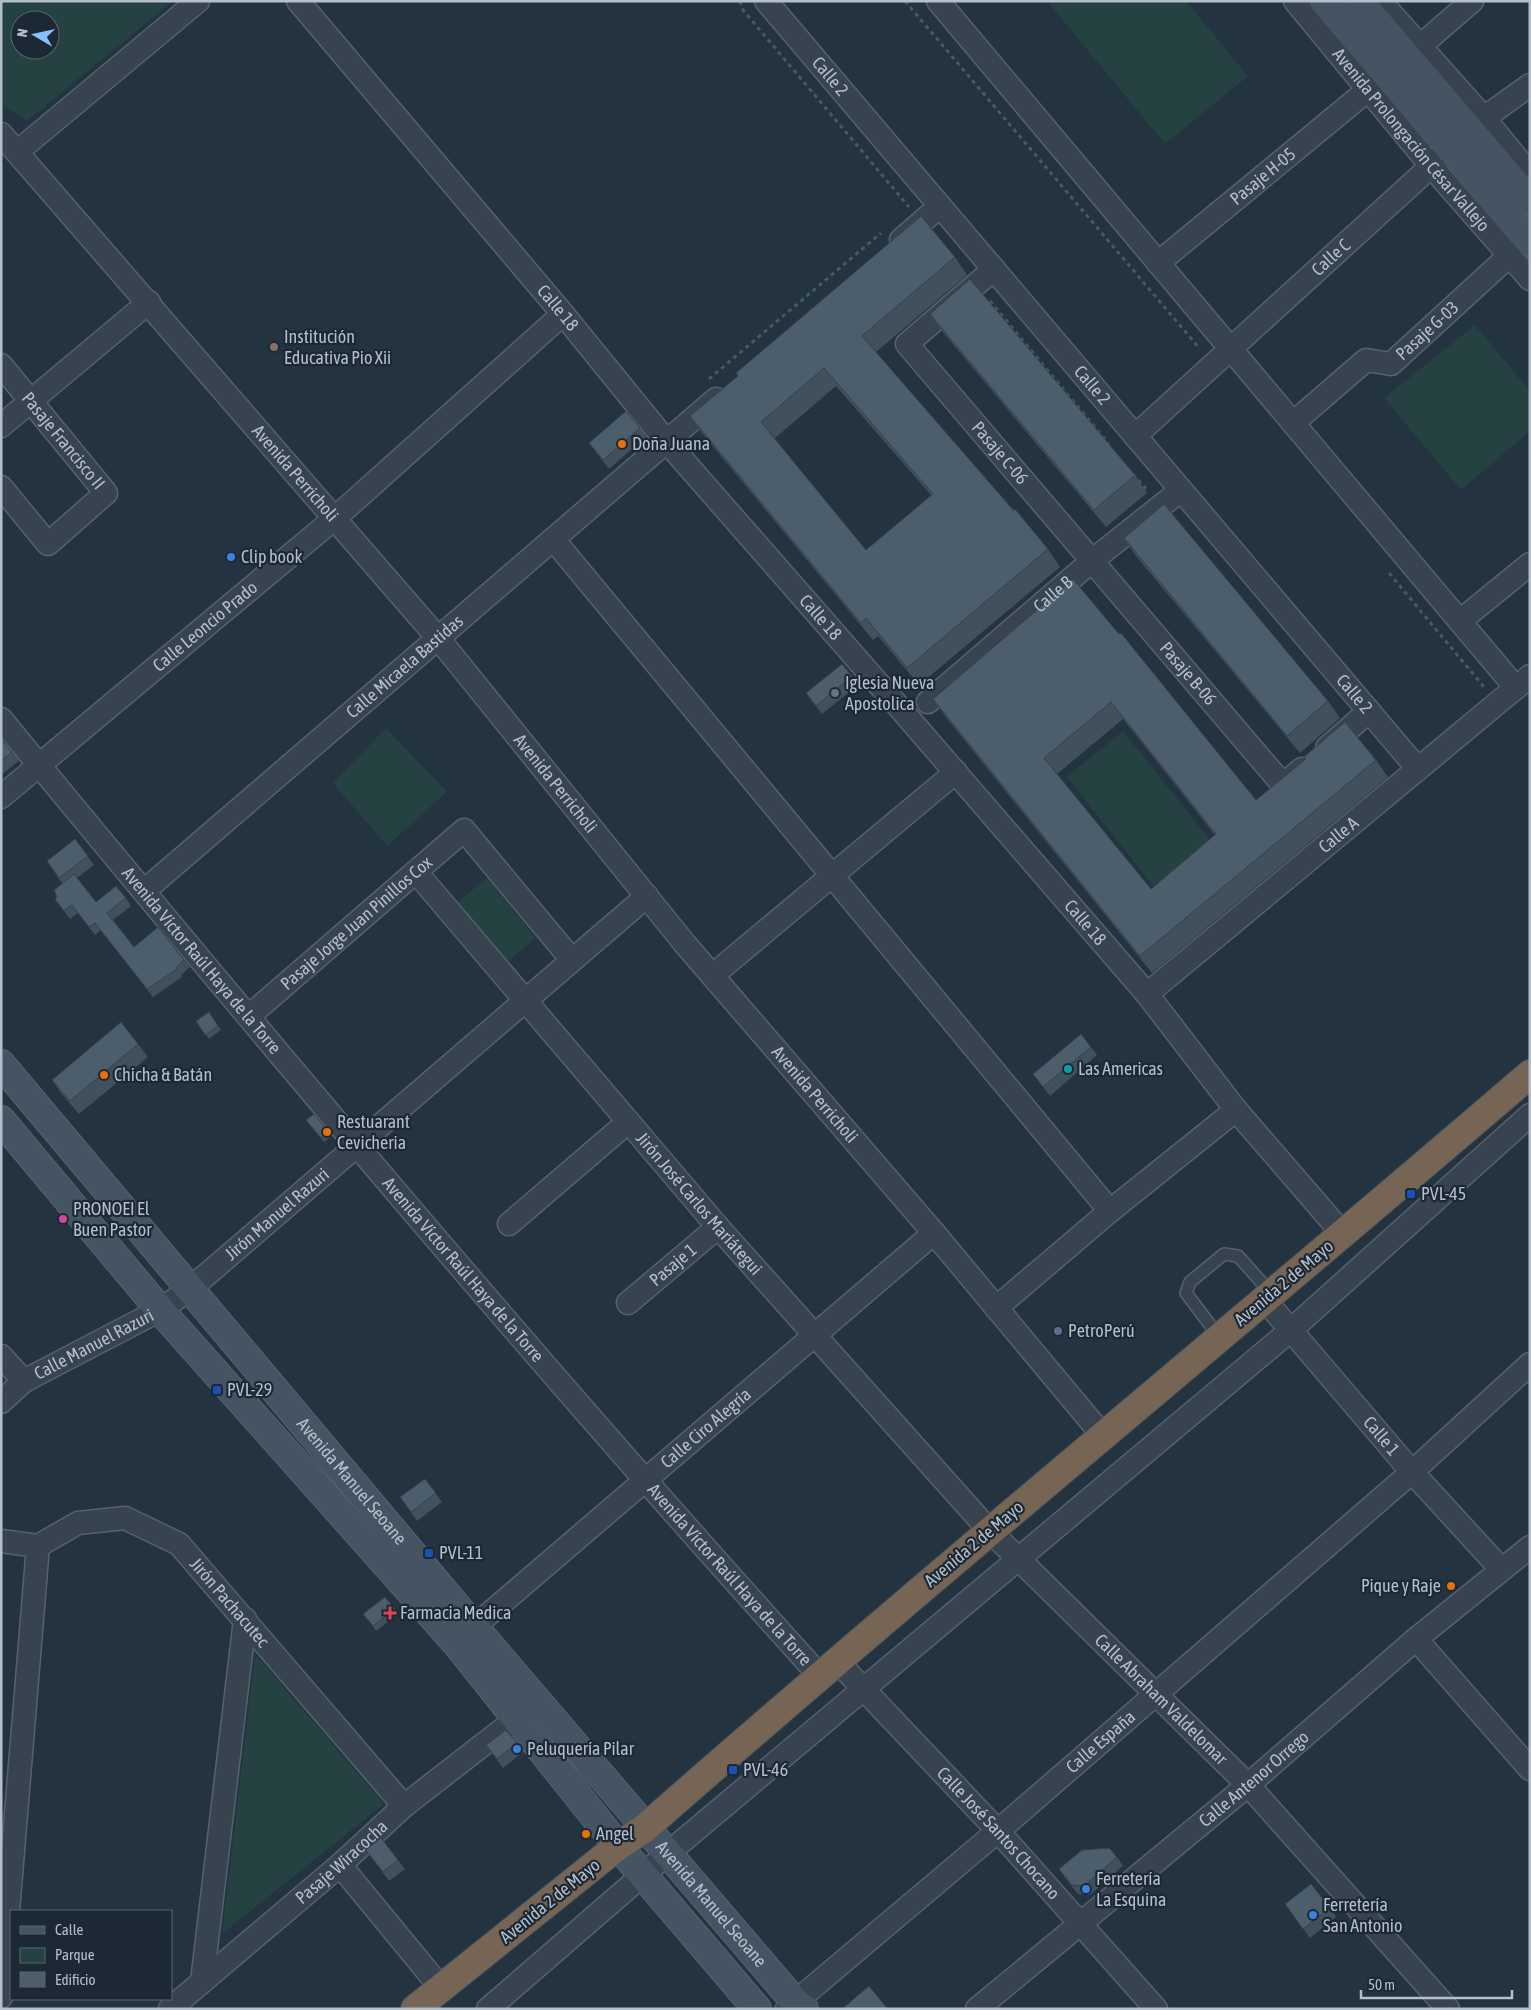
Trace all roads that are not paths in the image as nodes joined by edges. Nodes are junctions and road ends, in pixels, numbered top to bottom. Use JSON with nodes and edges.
{"nodes":[{"id":1,"x":198,"y":1,"type":"edge"},
{"id":2,"x":298,"y":1,"type":"edge"},
{"id":3,"x":766,"y":1,"type":"edge"},
{"id":4,"x":938,"y":1,"type":"edge"},
{"id":5,"x":1295,"y":1,"type":"edge"},
{"id":6,"x":1324,"y":1,"type":"edge"},
{"id":7,"x":1360,"y":1,"type":"edge"},
{"id":8,"x":1380,"y":1,"type":"edge"},
{"id":9,"x":1472,"y":1,"type":"edge"},
{"id":10,"x":1419,"y":47,"type":"junction"},
{"id":11,"x":1530,"y":85,"type":"edge"},
{"id":12,"x":1369,"y":89,"type":"junction"},
{"id":13,"x":1477,"y":124,"type":"junction"},
{"id":14,"x":1,"y":134,"type":"edge"},
{"id":15,"x":17,"y":152,"type":"junction"},
{"id":16,"x":1441,"y":159,"type":"junction"},
{"id":17,"x":1530,"y":174,"type":"edge"},
{"id":18,"x":1530,"y":201,"type":"edge"},
{"id":19,"x":940,"y":206,"type":"junction"},
{"id":20,"x":1520,"y":248,"type":"edge"},
{"id":21,"x":884,"y":254,"type":"edge"},
{"id":22,"x":1158,"y":264,"type":"junction"},
{"id":23,"x":994,"y":269,"type":"junction"},
{"id":24,"x":1530,"y":279,"type":"edge"},
{"id":25,"x":149,"y":302,"type":"junction"},
{"id":26,"x":563,"y":314,"type":"junction"},
{"id":27,"x":1231,"y":350,"type":"junction"},
{"id":28,"x":1,"y":365,"type":"edge"},
{"id":29,"x":734,"y":383,"type":"edge"},
{"id":30,"x":32,"y":400,"type":"junction"},
{"id":31,"x":1293,"y":423,"type":"junction"},
{"id":32,"x":1,"y":426,"type":"edge"},
{"id":33,"x":1135,"y":436,"type":"junction"},
{"id":34,"x":667,"y":442,"type":"junction"},
{"id":35,"x":1,"y":487,"type":"edge"},
{"id":36,"x":1181,"y":490,"type":"junction"},
{"id":37,"x":335,"y":518,"type":"junction"},
{"id":38,"x":553,"y":539,"type":"junction"},
{"id":39,"x":1093,"y":560,"type":"junction"},
{"id":40,"x":1530,"y":564,"type":"edge"},
{"id":41,"x":1460,"y":621,"type":"junction"},
{"id":42,"x":438,"y":638,"type":"junction"},
{"id":43,"x":1523,"y":682,"type":"edge"},
{"id":44,"x":928,"y":702,"type":"dead end"},
{"id":45,"x":1370,"y":711,"type":"junction"},
{"id":46,"x":1,"y":719,"type":"edge"},
{"id":47,"x":39,"y":765,"type":"junction"},
{"id":48,"x":1418,"y":768,"type":"junction"},
{"id":49,"x":956,"y":772,"type":"junction"},
{"id":50,"x":1,"y":797,"type":"edge"},
{"id":51,"x":416,"y":872,"type":"junction"},
{"id":52,"x":831,"y":876,"type":"junction"},
{"id":53,"x":144,"y":891,"type":"junction"},
{"id":54,"x":647,"y":896,"type":"junction"},
{"id":55,"x":572,"y":960,"type":"junction"},
{"id":56,"x":713,"y":975,"type":"junction"},
{"id":57,"x":1147,"y":994,"type":"junction"},
{"id":58,"x":525,"y":1002,"type":"junction"},
{"id":59,"x":249,"y":1016,"type":"junction"},
{"id":60,"x":1,"y":1064,"type":"edge"},
{"id":61,"x":1525,"y":1087,"type":"edge"},
{"id":62,"x":1236,"y":1110,"type":"junction"},
{"id":63,"x":1530,"y":1116,"type":"edge"},
{"id":64,"x":1,"y":1120,"type":"edge"},
{"id":65,"x":628,"y":1122,"type":"junction"},
{"id":66,"x":359,"y":1145,"type":"junction"},
{"id":67,"x":1110,"y":1211,"type":"junction"},
{"id":68,"x":509,"y":1224,"type":"dead end"},
{"id":69,"x":718,"y":1227,"type":"junction"},
{"id":70,"x":934,"y":1233,"type":"junction"},
{"id":71,"x":1343,"y":1234,"type":"junction"},
{"id":72,"x":190,"y":1289,"type":"junction"},
{"id":73,"x":1268,"y":1297,"type":"junction"},
{"id":74,"x":628,"y":1303,"type":"dead end"},
{"id":75,"x":996,"y":1308,"type":"junction"},
{"id":76,"x":160,"y":1310,"type":"junction"},
{"id":77,"x":1291,"y":1330,"type":"junction"},
{"id":78,"x":814,"y":1335,"type":"junction"},
{"id":79,"x":1220,"y":1338,"type":"junction"},
{"id":80,"x":1,"y":1356,"type":"edge"},
{"id":81,"x":1530,"y":1364,"type":"edge"},
{"id":82,"x":24,"y":1381,"type":"junction"},
{"id":83,"x":1,"y":1402,"type":"edge"},
{"id":84,"x":1104,"y":1437,"type":"junction"},
{"id":85,"x":1412,"y":1472,"type":"junction"},
{"id":86,"x":644,"y":1480,"type":"junction"},
{"id":87,"x":989,"y":1530,"type":"junction"},
{"id":88,"x":1,"y":1541,"type":"edge"},
{"id":89,"x":38,"y":1546,"type":"junction"},
{"id":90,"x":1530,"y":1547,"type":"edge"},
{"id":91,"x":1020,"y":1560,"type":"junction"},
{"id":92,"x":1501,"y":1569,"type":"junction"},
{"id":93,"x":245,"y":1619,"type":"junction"},
{"id":94,"x":465,"y":1635,"type":"junction"},
{"id":95,"x":1416,"y":1639,"type":"junction"},
{"id":96,"x":828,"y":1668,"type":"junction"},
{"id":97,"x":864,"y":1690,"type":"junction"},
{"id":98,"x":1155,"y":1694,"type":"junction"},
{"id":99,"x":516,"y":1719,"type":"junction"},
{"id":100,"x":1530,"y":1769,"type":"edge"},
{"id":101,"x":1248,"y":1785,"type":"junction"},
{"id":102,"x":404,"y":1806,"type":"junction"},
{"id":103,"x":645,"y":1828,"type":"junction"},
{"id":104,"x":998,"y":1831,"type":"junction"},
{"id":105,"x":618,"y":1846,"type":"junction"},
{"id":106,"x":668,"y":1854,"type":"junction"},
{"id":107,"x":340,"y":1864,"type":"junction"},
{"id":108,"x":643,"y":1876,"type":"junction"},
{"id":109,"x":1080,"y":1925,"type":"junction"},
{"id":110,"x":202,"y":1982,"type":"junction"},
{"id":111,"x":441,"y":1988,"type":"junction"},
{"id":112,"x":1,"y":1997,"type":"edge"},
{"id":113,"x":795,"y":2006,"type":"edge"},
{"id":114,"x":170,"y":2009,"type":"edge"},
{"id":115,"x":415,"y":2009,"type":"edge"},
{"id":116,"x":488,"y":2009,"type":"edge"},
{"id":117,"x":757,"y":2009,"type":"edge"},
{"id":118,"x":977,"y":2009,"type":"edge"},
{"id":119,"x":1156,"y":2009,"type":"edge"},
{"id":120,"x":1448,"y":2009,"type":"edge"}],
"edges":[{"from":1,"to":15,"type":"street"},
{"from":2,"to":26,"type":"street","name":"Calle 18"},
{"from":3,"to":19,"type":"street","name":"Calle 2"},
{"from":4,"to":22,"type":"street"},
{"from":5,"to":12,"type":"street","name":"Avenida Prolongación César Vallejo"},
{"from":6,"to":16,"type":"street","name":"Avenida Prolongación César Vallejo"},
{"from":7,"to":13,"type":"street"},
{"from":8,"to":10,"type":"street"},
{"from":9,"to":10,"type":"street"},
{"from":10,"to":13,"type":"street"},
{"from":11,"to":13,"type":"street","name":"Calle C"},
{"from":12,"to":16,"type":"street","name":"Avenida Prolongación César Vallejo"},
{"from":12,"to":22,"type":"street","name":"Pasaje H-05"},
{"from":13,"to":16,"type":"street","name":"Calle C"},
{"from":13,"to":17,"type":"street"},
{"from":13,"to":18,"type":"street"},
{"from":14,"to":15,"type":"street","name":"Avenida Perricholi"},
{"from":15,"to":25,"type":"street","name":"Avenida Perricholi"},
{"from":16,"to":20,"type":"street","name":"Avenida Prolongación César Vallejo"},
{"from":16,"to":27,"type":"street","name":"Calle C"},
{"from":19,"to":21,"type":"street"},
{"from":19,"to":23,"type":"street","name":"Calle 2"},
{"from":20,"to":24,"type":"street","name":"Avenida Prolongación César Vallejo"},
{"from":20,"to":31,"type":"street","name":"Pasaje G-03"},
{"from":22,"to":27,"type":"street"},
{"from":23,"to":33,"type":"street","name":"Calle 2"},
{"from":23,"to":39,"type":"street","name":"Pasaje C-06"},
{"from":25,"to":30,"type":"street"},
{"from":25,"to":37,"type":"street","name":"Avenida Perricholi"},
{"from":26,"to":34,"type":"street","name":"Calle 18"},
{"from":26,"to":37,"type":"street","name":"Calle Leoncio Prado"},
{"from":27,"to":31,"type":"street"},
{"from":27,"to":33,"type":"street","name":"Calle C"},
{"from":28,"to":30,"type":"street","name":"Pasaje Francisco II"},
{"from":29,"to":34,"type":"street","name":"Calle Micaela Bastidas"},
{"from":30,"to":32,"type":"street"},
{"from":30,"to":35,"type":"street","name":"Pasaje Francisco II"},
{"from":31,"to":41,"type":"street"},
{"from":33,"to":36,"type":"street","name":"Calle 2"},
{"from":34,"to":38,"type":"street","name":"Calle Micaela Bastidas"},
{"from":34,"to":49,"type":"street","name":"Calle 18"},
{"from":36,"to":39,"type":"street","name":"Calle B"},
{"from":36,"to":45,"type":"street","name":"Calle 2"},
{"from":37,"to":42,"type":"street","name":"Avenida Perricholi"},
{"from":37,"to":47,"type":"street","name":"Calle Leoncio Prado"},
{"from":38,"to":42,"type":"street","name":"Calle Micaela Bastidas"},
{"from":38,"to":52,"type":"street"},
{"from":39,"to":44,"type":"street","name":"Calle B"},
{"from":39,"to":45,"type":"street","name":"Pasaje B-06"},
{"from":40,"to":41,"type":"street"},
{"from":41,"to":43,"type":"street"},
{"from":42,"to":53,"type":"street","name":"Calle Micaela Bastidas"},
{"from":42,"to":54,"type":"street","name":"Avenida Perricholi"},
{"from":43,"to":48,"type":"street","name":"Calle A"},
{"from":45,"to":48,"type":"street","name":"Calle 2"},
{"from":46,"to":47,"type":"street","name":"Avenida Víctor Raúl Haya de la Torre"},
{"from":47,"to":50,"type":"street","name":"Calle Leoncio Prado"},
{"from":47,"to":53,"type":"street","name":"Avenida Víctor Raúl Haya de la Torre"},
{"from":48,"to":57,"type":"street","name":"Calle A"},
{"from":49,"to":52,"type":"street"},
{"from":49,"to":57,"type":"street","name":"Calle 18"},
{"from":51,"to":55,"type":"street","name":"Pasaje Jorge Juan Pinillos Cox"},
{"from":51,"to":58,"type":"street","name":"Jirón José Carlos Mariátegui"},
{"from":51,"to":59,"type":"street","name":"Pasaje Jorge Juan Pinillos Cox"},
{"from":52,"to":56,"type":"street"},
{"from":52,"to":67,"type":"street"},
{"from":53,"to":59,"type":"street","name":"Avenida Víctor Raúl Haya de la Torre"},
{"from":54,"to":55,"type":"street","name":"Jirón Manuel Razuri"},
{"from":54,"to":56,"type":"street","name":"Avenida Perricholi"},
{"from":55,"to":58,"type":"street","name":"Jirón Manuel Razuri"},
{"from":56,"to":70,"type":"street","name":"Avenida Perricholi"},
{"from":57,"to":62,"type":"street","name":"Calle 18"},
{"from":58,"to":65,"type":"street","name":"Jirón José Carlos Mariátegui"},
{"from":58,"to":66,"type":"street","name":"Jirón Manuel Razuri"},
{"from":59,"to":66,"type":"street","name":"Avenida Víctor Raúl Haya de la Torre"},
{"from":60,"to":72,"type":"street","name":"Avenida Manuel Seoane"},
{"from":61,"to":71,"type":"highway","name":"Avenida 2 de Mayo"},
{"from":62,"to":67,"type":"street"},
{"from":62,"to":71,"type":"street","name":"Calle 18"},
{"from":63,"to":77,"type":"street"},
{"from":64,"to":76,"type":"street","name":"Avenida Manuel Seoane"},
{"from":65,"to":68,"type":"street"},
{"from":65,"to":69,"type":"street","name":"Jirón José Carlos Mariátegui"},
{"from":66,"to":72,"type":"street","name":"Jirón Manuel Razuri"},
{"from":66,"to":86,"type":"street","name":"Avenida Víctor Raúl Haya de la Torre"},
{"from":67,"to":75,"type":"street"},
{"from":69,"to":74,"type":"street","name":"Pasaje 1"},
{"from":69,"to":78,"type":"street","name":"Jirón José Carlos Mariátegui"},
{"from":70,"to":75,"type":"street","name":"Avenida Perricholi"},
{"from":70,"to":78,"type":"street","name":"Calle Ciro Alegría"},
{"from":71,"to":73,"type":"highway","name":"Avenida 2 de Mayo"},
{"from":72,"to":76,"type":"street","name":"Calle Manuel Razuri"},
{"from":72,"to":94,"type":"street","name":"Avenida Manuel Seoane"},
{"from":73,"to":77,"type":"street","name":"Calle 1"},
{"from":73,"to":79,"type":"highway","name":"Avenida 2 de Mayo"},
{"from":73,"to":79,"type":"lane"},
{"from":75,"to":84,"type":"street","name":"Avenida Perricholi"},
{"from":76,"to":82,"type":"street","name":"Calle Manuel Razuri"},
{"from":76,"to":94,"type":"street","name":"Avenida Manuel Seoane"},
{"from":77,"to":85,"type":"street","name":"Calle 1"},
{"from":77,"to":91,"type":"street"},
{"from":78,"to":86,"type":"street","name":"Calle Ciro Alegría"},
{"from":78,"to":87,"type":"street","name":"Jirón José Carlos Mariátegui"},
{"from":79,"to":84,"type":"highway","name":"Avenida 2 de Mayo"},
{"from":80,"to":82,"type":"street"},
{"from":81,"to":85,"type":"street","name":"Calle España"},
{"from":82,"to":83,"type":"street","name":"Calle Manuel Razuri"},
{"from":84,"to":87,"type":"highway","name":"Avenida 2 de Mayo"},
{"from":85,"to":92,"type":"street","name":"Calle 1"},
{"from":85,"to":98,"type":"street","name":"Calle España"},
{"from":86,"to":94,"type":"street","name":"Calle Ciro Alegría"},
{"from":86,"to":96,"type":"street","name":"Avenida Víctor Raúl Haya de la Torre"},
{"from":87,"to":91,"type":"street","name":"Calle Abraham Valdelomar"},
{"from":87,"to":96,"type":"highway","name":"Avenida 2 de Mayo"},
{"from":88,"to":89,"type":"street"},
{"from":89,"to":93,"type":"street","name":"Jirón Pachacutec"},
{"from":89,"to":112,"type":"street"},
{"from":90,"to":92,"type":"street","name":"Calle Antenor Orrego"},
{"from":91,"to":97,"type":"street"},
{"from":91,"to":98,"type":"street","name":"Calle Abraham Valdelomar"},
{"from":92,"to":95,"type":"street","name":"Calle Antenor Orrego"},
{"from":93,"to":102,"type":"street","name":"Jirón Pachacutec"},
{"from":93,"to":110,"type":"street"},
{"from":94,"to":99,"type":"street","name":"Avenida Manuel Seoane"},
{"from":94,"to":103,"type":"street","name":"Avenida Manuel Seoane"},
{"from":95,"to":100,"type":"street"},
{"from":95,"to":101,"type":"street","name":"Calle Antenor Orrego"},
{"from":96,"to":97,"type":"street","name":"Calle José Santos Chocano"},
{"from":96,"to":103,"type":"highway","name":"Avenida 2 de Mayo"},
{"from":97,"to":104,"type":"street","name":"Calle José Santos Chocano"},
{"from":97,"to":106,"type":"street"},
{"from":98,"to":101,"type":"street","name":"Calle Abraham Valdelomar"},
{"from":98,"to":104,"type":"street","name":"Calle España"},
{"from":99,"to":102,"type":"street","name":"Pasaje Wiracocha"},
{"from":99,"to":105,"type":"street","name":"Avenida Manuel Seoane"},
{"from":101,"to":109,"type":"street","name":"Calle Antenor Orrego"},
{"from":101,"to":120,"type":"street","name":"Calle Abraham Valdelomar"},
{"from":102,"to":107,"type":"street","name":"Pasaje Wiracocha"},
{"from":103,"to":105,"type":"highway","name":"Avenida 2 de Mayo"},
{"from":103,"to":106,"type":"street","name":"Avenida Manuel Seoane"},
{"from":104,"to":109,"type":"street","name":"Calle José Santos Chocano"},
{"from":104,"to":113,"type":"street","name":"Calle España"},
{"from":105,"to":108,"type":"street","name":"Avenida Manuel Seoane"},
{"from":105,"to":111,"type":"highway","name":"Avenida 2 de Mayo"},
{"from":106,"to":108,"type":"street"},
{"from":106,"to":113,"type":"street","name":"Avenida Manuel Seoane"},
{"from":107,"to":110,"type":"street","name":"Pasaje Wiracocha"},
{"from":107,"to":111,"type":"street"},
{"from":108,"to":116,"type":"street"},
{"from":108,"to":117,"type":"street","name":"Avenida Manuel Seoane"},
{"from":109,"to":118,"type":"street","name":"Calle Antenor Orrego"},
{"from":109,"to":119,"type":"street","name":"Calle José Santos Chocano"},
{"from":110,"to":114,"type":"street","name":"Pasaje Wiracocha"},
{"from":111,"to":115,"type":"highway","name":"Avenida 2 de Mayo"}]}
